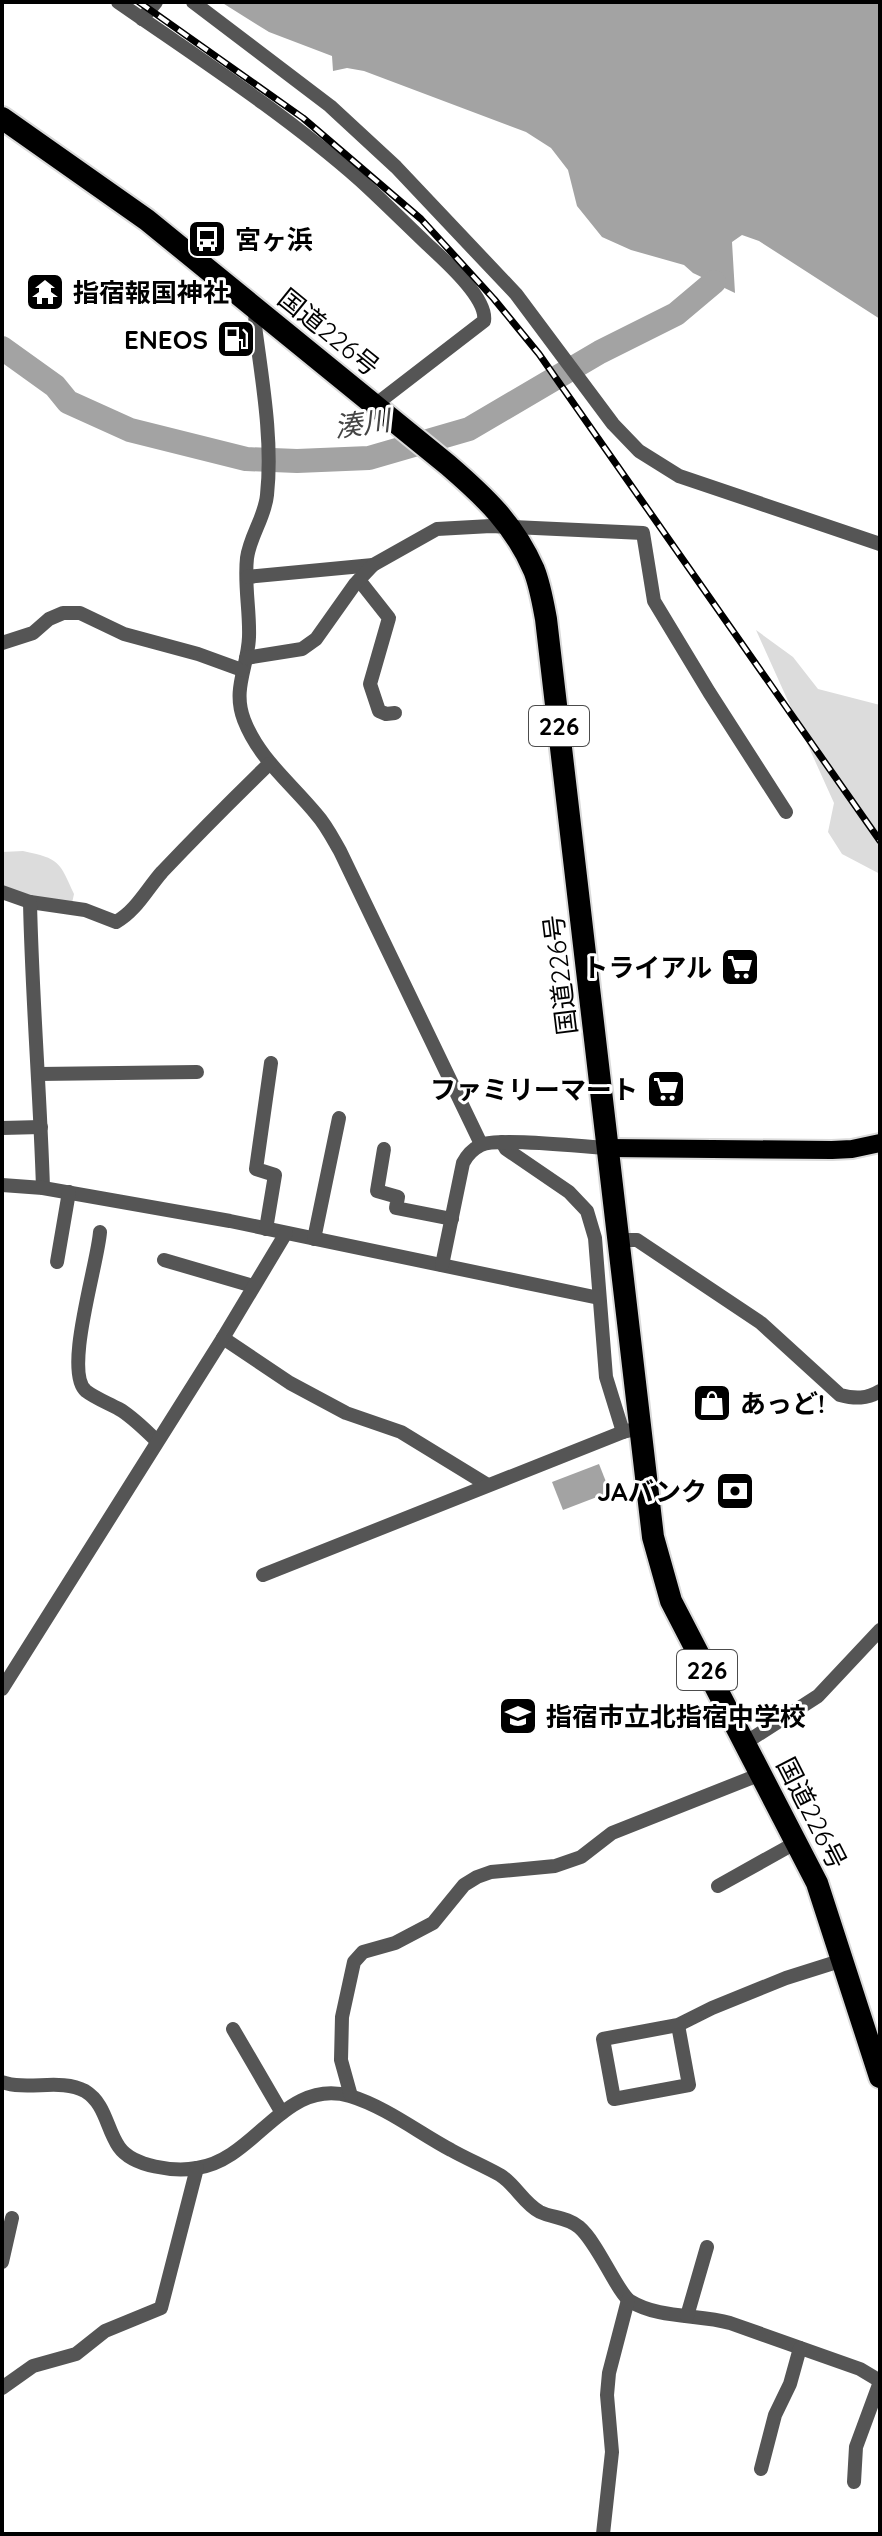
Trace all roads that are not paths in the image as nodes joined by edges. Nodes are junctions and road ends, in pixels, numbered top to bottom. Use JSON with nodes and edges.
{"nodes":[{"id":1,"x":118,"y":2,"type":"edge"},
{"id":2,"x":156,"y":2,"type":"edge"},
{"id":3,"x":193,"y":2,"type":"edge"},
{"id":4,"x":142,"y":19,"type":"junction"},
{"id":5,"x":2,"y":118,"type":"edge"},
{"id":6,"x":256,"y":308,"type":"junction"},
{"id":7,"x":375,"y":405,"type":"junction"},
{"id":8,"x":512,"y":527,"type":"junction"},
{"id":9,"x":880,"y":544,"type":"edge"},
{"id":10,"x":373,"y":565,"type":"junction"},
{"id":11,"x":247,"y":577,"type":"junction"},
{"id":12,"x":359,"y":580,"type":"junction"},
{"id":13,"x":2,"y":643,"type":"edge"},
{"id":14,"x":244,"y":664,"type":"junction"},
{"id":15,"x":395,"y":713,"type":"dead end"},
{"id":16,"x":269,"y":764,"type":"junction"},
{"id":17,"x":786,"y":812,"type":"dead end"},
{"id":18,"x":2,"y":892,"type":"edge"},
{"id":19,"x":30,"y":902,"type":"junction"},
{"id":20,"x":271,"y":1063,"type":"dead end"},
{"id":21,"x":197,"y":1072,"type":"dead end"},
{"id":22,"x":39,"y":1074,"type":"junction"},
{"id":23,"x":339,"y":1118,"type":"dead end"},
{"id":24,"x":41,"y":1127,"type":"junction"},
{"id":25,"x":2,"y":1128,"type":"edge"},
{"id":26,"x":502,"y":1142,"type":"junction"},
{"id":27,"x":880,"y":1143,"type":"edge"},
{"id":28,"x":481,"y":1144,"type":"junction"},
{"id":29,"x":608,"y":1148,"type":"junction"},
{"id":30,"x":384,"y":1149,"type":"dead end"},
{"id":31,"x":2,"y":1185,"type":"edge"},
{"id":32,"x":43,"y":1188,"type":"junction"},
{"id":33,"x":69,"y":1192,"type":"junction"},
{"id":34,"x":452,"y":1219,"type":"junction"},
{"id":35,"x":266,"y":1229,"type":"junction"},
{"id":36,"x":100,"y":1232,"type":"dead end"},
{"id":37,"x":286,"y":1233,"type":"junction"},
{"id":38,"x":314,"y":1239,"type":"junction"},
{"id":39,"x":619,"y":1240,"type":"junction"},
{"id":40,"x":164,"y":1260,"type":"dead end"},
{"id":41,"x":57,"y":1262,"type":"dead end"},
{"id":42,"x":442,"y":1265,"type":"junction"},
{"id":43,"x":253,"y":1286,"type":"junction"},
{"id":44,"x":599,"y":1298,"type":"junction"},
{"id":45,"x":223,"y":1338,"type":"junction"},
{"id":46,"x":880,"y":1391,"type":"edge"},
{"id":47,"x":631,"y":1430,"type":"junction"},
{"id":48,"x":157,"y":1441,"type":"junction"},
{"id":49,"x":486,"y":1484,"type":"junction"},
{"id":50,"x":263,"y":1575,"type":"dead end"},
{"id":51,"x":880,"y":1630,"type":"edge"},
{"id":52,"x":2,"y":1689,"type":"edge"},
{"id":53,"x":745,"y":1743,"type":"junction"},
{"id":54,"x":761,"y":1774,"type":"junction"},
{"id":55,"x":797,"y":1842,"type":"junction"},
{"id":56,"x":718,"y":1886,"type":"dead end"},
{"id":57,"x":843,"y":1960,"type":"junction"},
{"id":58,"x":678,"y":2025,"type":"junction"},
{"id":59,"x":233,"y":2029,"type":"dead end"},
{"id":60,"x":880,"y":2077,"type":"edge"},
{"id":61,"x":2,"y":2082,"type":"edge"},
{"id":62,"x":351,"y":2096,"type":"junction"},
{"id":63,"x":282,"y":2113,"type":"junction"},
{"id":64,"x":197,"y":2168,"type":"junction"},
{"id":65,"x":12,"y":2218,"type":"dead end"},
{"id":66,"x":707,"y":2247,"type":"dead end"},
{"id":67,"x":2,"y":2262,"type":"edge"},
{"id":68,"x":628,"y":2300,"type":"junction"},
{"id":69,"x":687,"y":2316,"type":"junction"},
{"id":70,"x":800,"y":2348,"type":"junction"},
{"id":71,"x":880,"y":2382,"type":"edge"},
{"id":72,"x":2,"y":2388,"type":"edge"},
{"id":73,"x":761,"y":2469,"type":"dead end"},
{"id":74,"x":854,"y":2482,"type":"dead end"},
{"id":75,"x":603,"y":2534,"type":"edge"}],
"edges":[{"from":1,"to":4,"type":"street"},
{"from":2,"to":4,"type":"street"},
{"from":3,"to":9,"type":"street"},
{"from":4,"to":7,"type":"street"},
{"from":5,"to":6,"type":"highway","name":"国道226号","number":"226"},
{"from":6,"to":7,"type":"highway","name":"国道226号","number":"226"},
{"from":6,"to":11,"type":"street"},
{"from":7,"to":8,"type":"highway","name":"国道226号","number":"226"},
{"from":8,"to":10,"type":"street"},
{"from":8,"to":17,"type":"street"},
{"from":8,"to":29,"type":"highway","name":"国道226号","number":"226"},
{"from":10,"to":11,"type":"street"},
{"from":10,"to":12,"type":"street"},
{"from":11,"to":14,"type":"street"},
{"from":12,"to":14,"type":"street"},
{"from":12,"to":15,"type":"street"},
{"from":13,"to":14,"type":"street"},
{"from":14,"to":16,"type":"street"},
{"from":16,"to":19,"type":"street"},
{"from":16,"to":28,"type":"street"},
{"from":18,"to":19,"type":"street"},
{"from":19,"to":22,"type":"street"},
{"from":20,"to":35,"type":"street"},
{"from":21,"to":22,"type":"street"},
{"from":22,"to":24,"type":"street"},
{"from":23,"to":38,"type":"street"},
{"from":24,"to":25,"type":"street"},
{"from":24,"to":32,"type":"street"},
{"from":26,"to":28,"type":"street"},
{"from":26,"to":29,"type":"street"},
{"from":26,"to":44,"type":"street"},
{"from":27,"to":29,"type":"main road"},
{"from":28,"to":34,"type":"street"},
{"from":29,"to":39,"type":"highway","name":"国道226号","number":"226"},
{"from":30,"to":34,"type":"street"},
{"from":31,"to":32,"type":"street"},
{"from":32,"to":33,"type":"street"},
{"from":33,"to":35,"type":"street"},
{"from":33,"to":41,"type":"street"},
{"from":34,"to":42,"type":"street"},
{"from":35,"to":37,"type":"street"},
{"from":36,"to":48,"type":"street"},
{"from":37,"to":38,"type":"street"},
{"from":37,"to":43,"type":"street"},
{"from":38,"to":42,"type":"street"},
{"from":39,"to":46,"type":"street"},
{"from":39,"to":47,"type":"highway","name":"国道226号","number":"226"},
{"from":40,"to":43,"type":"street"},
{"from":42,"to":44,"type":"street"},
{"from":43,"to":45,"type":"street"},
{"from":44,"to":47,"type":"street"},
{"from":45,"to":48,"type":"street"},
{"from":45,"to":49,"type":"street"},
{"from":47,"to":49,"type":"street"},
{"from":47,"to":53,"type":"highway","name":"国道226号","number":"226"},
{"from":48,"to":52,"type":"street"},
{"from":49,"to":50,"type":"street"},
{"from":51,"to":53,"type":"street"},
{"from":53,"to":54,"type":"highway","name":"国道226号","number":"226"},
{"from":54,"to":55,"type":"highway","name":"国道226号","number":"226"},
{"from":54,"to":62,"type":"street"},
{"from":55,"to":56,"type":"street"},
{"from":55,"to":57,"type":"highway","name":"国道226号","number":"226"},
{"from":57,"to":58,"type":"street"},
{"from":57,"to":60,"type":"highway","name":"国道226号","number":"226"},
{"from":58,"to":58,"type":"street"},
{"from":59,"to":63,"type":"street"},
{"from":61,"to":64,"type":"street"},
{"from":62,"to":63,"type":"street"},
{"from":62,"to":68,"type":"street"},
{"from":63,"to":64,"type":"street"},
{"from":64,"to":72,"type":"street"},
{"from":65,"to":67,"type":"street"},
{"from":66,"to":69,"type":"street"},
{"from":68,"to":69,"type":"street"},
{"from":68,"to":75,"type":"street"},
{"from":69,"to":70,"type":"street"},
{"from":70,"to":71,"type":"street"},
{"from":70,"to":73,"type":"street"},
{"from":71,"to":74,"type":"street"}]}
